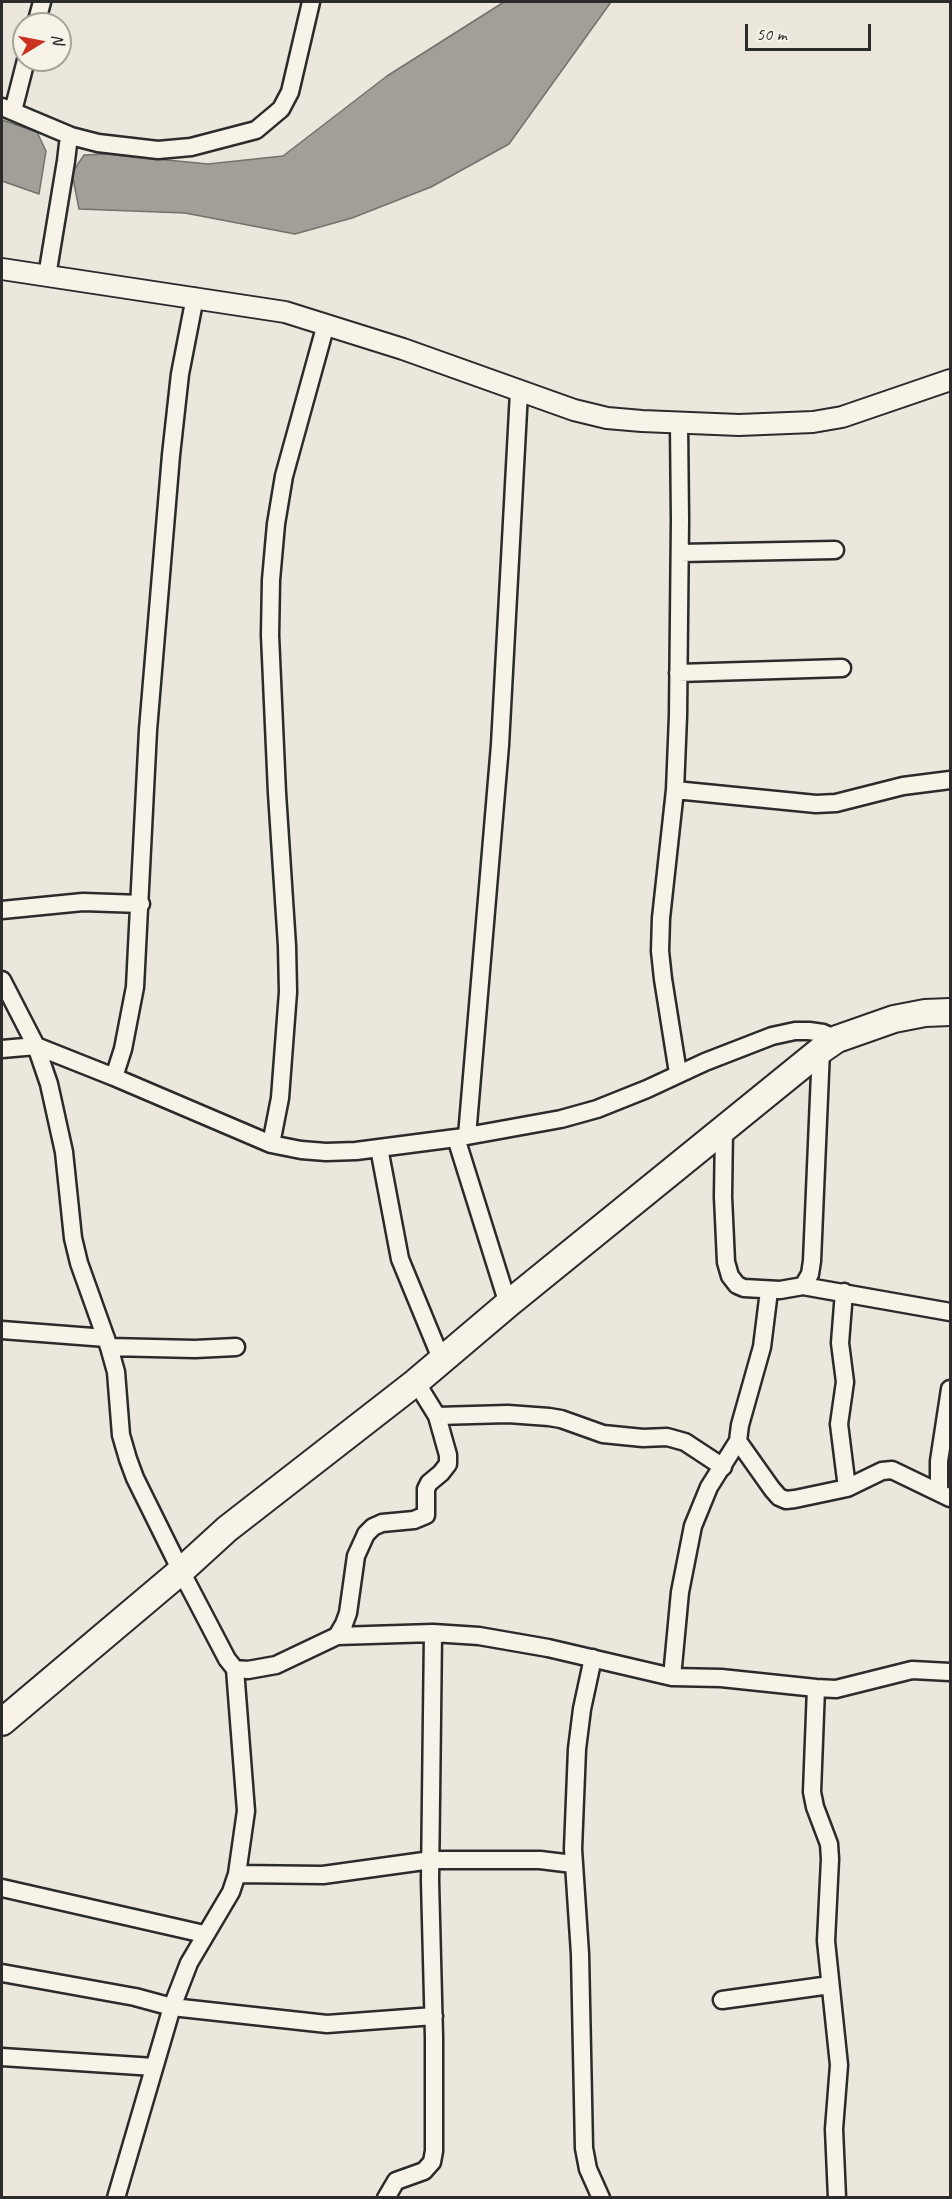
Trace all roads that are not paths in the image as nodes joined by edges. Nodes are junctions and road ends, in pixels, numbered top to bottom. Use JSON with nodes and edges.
{"nodes":[{"id":1,"x":311,"y":2,"type":"edge"},
{"id":2,"x":21,"y":72,"type":"edge"},
{"id":3,"x":7,"y":109,"type":"edge"},
{"id":4,"x":71,"y":136,"type":"junction"},
{"id":5,"x":2,"y":269,"type":"edge"},
{"id":6,"x":47,"y":276,"type":"junction"},
{"id":7,"x":195,"y":297,"type":"junction"},
{"id":8,"x":326,"y":324,"type":"junction"},
{"id":9,"x":951,"y":380,"type":"edge"},
{"id":10,"x":519,"y":392,"type":"junction"},
{"id":11,"x":679,"y":424,"type":"junction"},
{"id":12,"x":835,"y":550,"type":"dead end"},
{"id":13,"x":680,"y":553,"type":"junction"},
{"id":14,"x":842,"y":668,"type":"dead end"},
{"id":15,"x":678,"y":673,"type":"junction"},
{"id":16,"x":951,"y":780,"type":"edge"},
{"id":17,"x":675,"y":790,"type":"junction"},
{"id":18,"x":141,"y":904,"type":"junction"},
{"id":19,"x":2,"y":910,"type":"edge"},
{"id":20,"x":2,"y":980,"type":"edge"},
{"id":21,"x":951,"y":1012,"type":"edge"},
{"id":22,"x":829,"y":1045,"type":"junction"},
{"id":23,"x":36,"y":1047,"type":"junction"},
{"id":24,"x":2,"y":1049,"type":"edge"},
{"id":25,"x":678,"y":1073,"type":"junction"},
{"id":26,"x":114,"y":1077,"type":"junction"},
{"id":27,"x":724,"y":1128,"type":"junction"},
{"id":28,"x":462,"y":1137,"type":"junction"},
{"id":29,"x":271,"y":1144,"type":"junction"},
{"id":30,"x":379,"y":1148,"type":"junction"},
{"id":31,"x":803,"y":1286,"type":"junction"},
{"id":32,"x":769,"y":1291,"type":"junction"},
{"id":33,"x":844,"y":1292,"type":"junction"},
{"id":34,"x":508,"y":1304,"type":"junction"},
{"id":35,"x":951,"y":1312,"type":"edge"},
{"id":36,"x":2,"y":1330,"type":"edge"},
{"id":37,"x":107,"y":1342,"type":"junction"},
{"id":38,"x":236,"y":1347,"type":"dead end"},
{"id":39,"x":441,"y":1361,"type":"junction"},
{"id":40,"x":416,"y":1382,"type":"junction"},
{"id":41,"x":951,"y":1389,"type":"edge"},
{"id":42,"x":437,"y":1416,"type":"junction"},
{"id":43,"x":738,"y":1441,"type":"junction"},
{"id":44,"x":723,"y":1467,"type":"junction"},
{"id":45,"x":847,"y":1488,"type":"junction"},
{"id":46,"x":945,"y":1495,"type":"edge"},
{"id":47,"x":181,"y":1571,"type":"junction"},
{"id":48,"x":433,"y":1633,"type":"junction"},
{"id":49,"x":337,"y":1636,"type":"junction"},
{"id":50,"x":593,"y":1658,"type":"junction"},
{"id":51,"x":235,"y":1669,"type":"junction"},
{"id":52,"x":951,"y":1672,"type":"edge"},
{"id":53,"x":672,"y":1677,"type":"junction"},
{"id":54,"x":816,"y":1688,"type":"junction"},
{"id":55,"x":2,"y":1722,"type":"edge"},
{"id":56,"x":431,"y":1860,"type":"junction"},
{"id":57,"x":573,"y":1864,"type":"junction"},
{"id":58,"x":237,"y":1874,"type":"junction"},
{"id":59,"x":2,"y":1888,"type":"edge"},
{"id":60,"x":204,"y":1934,"type":"junction"},
{"id":61,"x":2,"y":1973,"type":"edge"},
{"id":62,"x":830,"y":1985,"type":"junction"},
{"id":63,"x":722,"y":2000,"type":"dead end"},
{"id":64,"x":172,"y":2007,"type":"junction"},
{"id":65,"x":434,"y":2016,"type":"junction"},
{"id":66,"x":2,"y":2056,"type":"edge"},
{"id":67,"x":154,"y":2067,"type":"junction"},
{"id":68,"x":116,"y":2198,"type":"edge"},
{"id":69,"x":386,"y":2198,"type":"edge"},
{"id":70,"x":601,"y":2198,"type":"edge"},
{"id":71,"x":837,"y":2198,"type":"edge"}],
"edges":[{"from":1,"to":4,"type":"street"},
{"from":2,"to":3,"type":"street"},
{"from":3,"to":4,"type":"street"},
{"from":4,"to":6,"type":"street"},
{"from":5,"to":6,"type":"street"},
{"from":6,"to":7,"type":"street"},
{"from":7,"to":8,"type":"street"},
{"from":7,"to":18,"type":"street"},
{"from":8,"to":10,"type":"street"},
{"from":8,"to":29,"type":"street"},
{"from":9,"to":11,"type":"street"},
{"from":10,"to":11,"type":"street"},
{"from":10,"to":28,"type":"street"},
{"from":11,"to":13,"type":"street"},
{"from":12,"to":13,"type":"street"},
{"from":13,"to":15,"type":"street"},
{"from":14,"to":15,"type":"street"},
{"from":15,"to":17,"type":"street"},
{"from":16,"to":17,"type":"street"},
{"from":17,"to":25,"type":"street"},
{"from":18,"to":19,"type":"street"},
{"from":18,"to":26,"type":"street"},
{"from":20,"to":23,"type":"street"},
{"from":21,"to":22,"type":"main road"},
{"from":22,"to":25,"type":"street"},
{"from":22,"to":27,"type":"main road"},
{"from":22,"to":31,"type":"street"},
{"from":23,"to":24,"type":"street"},
{"from":23,"to":26,"type":"street"},
{"from":23,"to":37,"type":"street"},
{"from":25,"to":28,"type":"street"},
{"from":26,"to":29,"type":"street"},
{"from":27,"to":32,"type":"street"},
{"from":27,"to":34,"type":"main road"},
{"from":28,"to":30,"type":"street"},
{"from":28,"to":34,"type":"street"},
{"from":29,"to":30,"type":"street"},
{"from":30,"to":39,"type":"street"},
{"from":31,"to":32,"type":"street"},
{"from":31,"to":33,"type":"street"},
{"from":32,"to":43,"type":"street"},
{"from":33,"to":35,"type":"street"},
{"from":33,"to":45,"type":"street"},
{"from":34,"to":39,"type":"main road"},
{"from":36,"to":37,"type":"street"},
{"from":37,"to":38,"type":"street"},
{"from":37,"to":47,"type":"street"},
{"from":39,"to":40,"type":"main road"},
{"from":40,"to":42,"type":"street"},
{"from":40,"to":47,"type":"main road"},
{"from":41,"to":46,"type":"street"},
{"from":42,"to":44,"type":"street"},
{"from":42,"to":49,"type":"street"},
{"from":43,"to":44,"type":"street"},
{"from":43,"to":45,"type":"street"},
{"from":44,"to":53,"type":"street"},
{"from":45,"to":46,"type":"street"},
{"from":47,"to":51,"type":"street"},
{"from":47,"to":55,"type":"main road"},
{"from":48,"to":49,"type":"street"},
{"from":48,"to":50,"type":"street"},
{"from":48,"to":56,"type":"street"},
{"from":49,"to":51,"type":"street"},
{"from":50,"to":53,"type":"street"},
{"from":50,"to":57,"type":"street"},
{"from":51,"to":58,"type":"street"},
{"from":52,"to":54,"type":"street"},
{"from":53,"to":54,"type":"street"},
{"from":54,"to":62,"type":"street"},
{"from":56,"to":57,"type":"street"},
{"from":56,"to":58,"type":"street"},
{"from":56,"to":65,"type":"street"},
{"from":57,"to":70,"type":"street"},
{"from":58,"to":60,"type":"street"},
{"from":59,"to":60,"type":"street"},
{"from":60,"to":64,"type":"street"},
{"from":61,"to":64,"type":"street"},
{"from":62,"to":63,"type":"street"},
{"from":62,"to":71,"type":"street"},
{"from":64,"to":65,"type":"street"},
{"from":64,"to":67,"type":"street"},
{"from":65,"to":69,"type":"street"},
{"from":66,"to":67,"type":"street"},
{"from":67,"to":68,"type":"street"}]}
